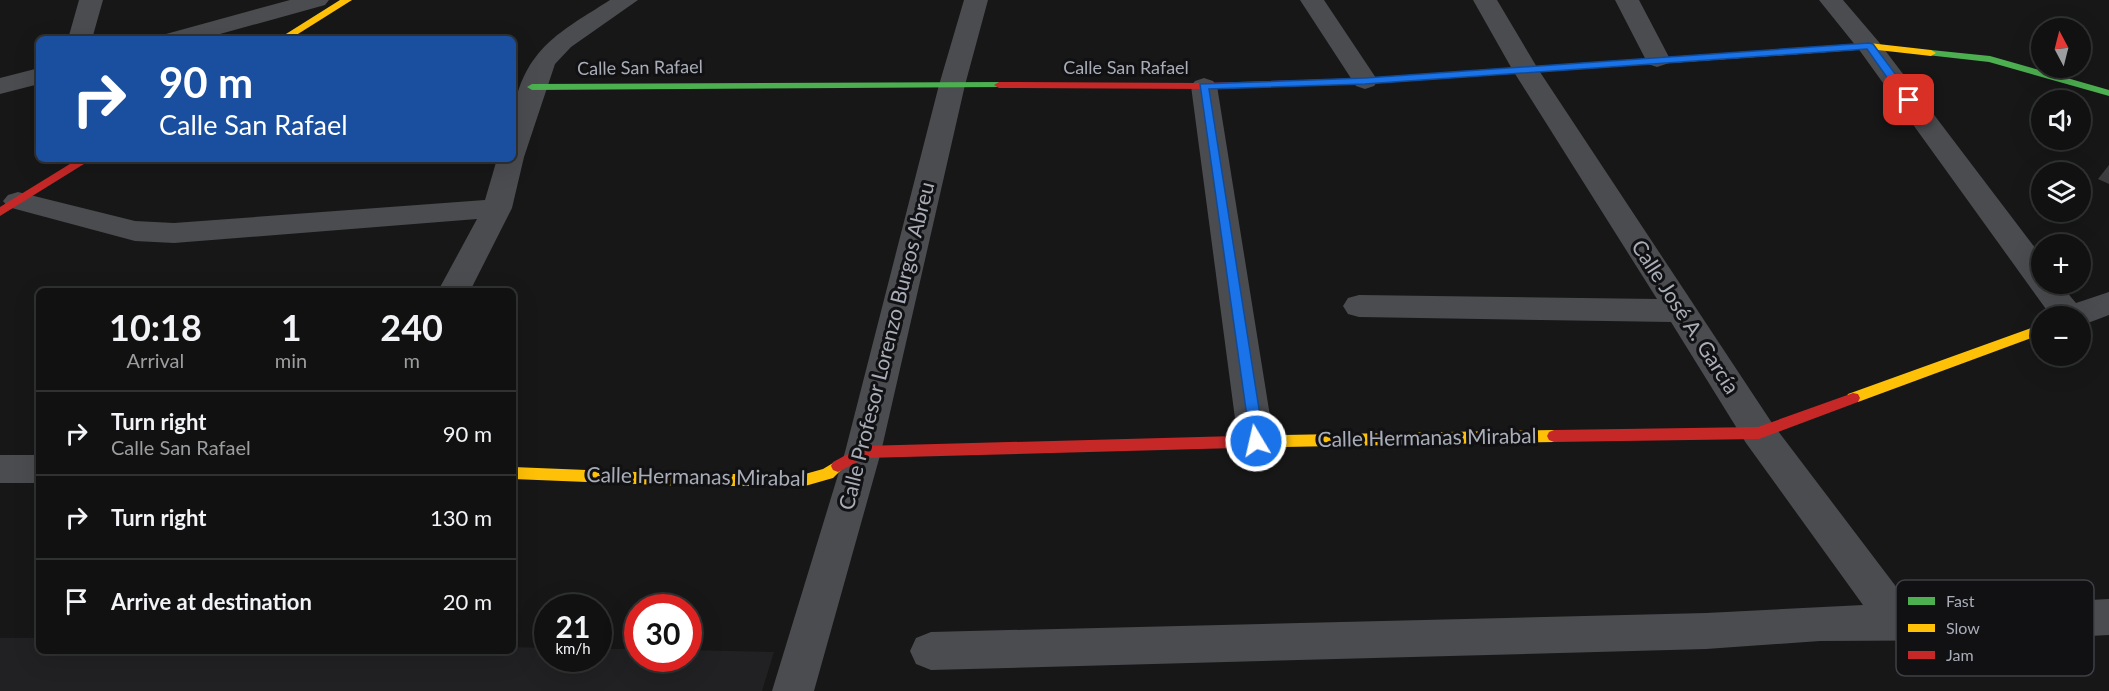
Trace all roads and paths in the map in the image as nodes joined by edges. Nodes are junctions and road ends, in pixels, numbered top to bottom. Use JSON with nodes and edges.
{"nodes":[{"id":1,"x":91,"y":0,"type":"edge"},
{"id":2,"x":317,"y":0,"type":"edge"},
{"id":3,"x":346,"y":0,"type":"edge"},
{"id":4,"x":626,"y":0,"type":"edge"},
{"id":5,"x":976,"y":0,"type":"edge"},
{"id":6,"x":1312,"y":0,"type":"edge"},
{"id":7,"x":1485,"y":0,"type":"edge"},
{"id":8,"x":1628,"y":0,"type":"edge"},
{"id":9,"x":1832,"y":0,"type":"edge"},
{"id":10,"x":82,"y":36,"type":"edge"},
{"id":11,"x":186,"y":36,"type":"edge"},
{"id":12,"x":288,"y":36,"type":"edge"},
{"id":13,"x":1869,"y":46,"type":"junction"},
{"id":14,"x":1657,"y":59,"type":"junction"},
{"id":15,"x":1525,"y":69,"type":"junction"},
{"id":16,"x":36,"y":77,"type":"edge"},
{"id":17,"x":1365,"y":81,"type":"junction"},
{"id":18,"x":952,"y":85,"type":"junction"},
{"id":19,"x":0,"y":86,"type":"edge"},
{"id":20,"x":1204,"y":86,"type":"junction"},
{"id":21,"x":532,"y":87,"type":"junction"},
{"id":22,"x":2109,"y":93,"type":"edge"},
{"id":23,"x":516,"y":143,"type":"edge"},
{"id":24,"x":81,"y":162,"type":"edge"},
{"id":25,"x":510,"y":162,"type":"edge"},
{"id":26,"x":9,"y":206,"type":"edge"},
{"id":27,"x":497,"y":208,"type":"junction"},
{"id":28,"x":2031,"y":266,"type":"edge"},
{"id":29,"x":456,"y":288,"type":"edge"},
{"id":30,"x":2109,"y":303,"type":"edge"},
{"id":31,"x":1359,"y":306,"type":"dead end"},
{"id":32,"x":2091,"y":310,"type":"edge"},
{"id":33,"x":1681,"y":311,"type":"junction"},
{"id":34,"x":2031,"y":333,"type":"edge"},
{"id":35,"x":1759,"y":433,"type":"junction"},
{"id":36,"x":1256,"y":441,"type":"junction"},
{"id":37,"x":863,"y":452,"type":"junction"},
{"id":38,"x":36,"y":469,"type":"edge"},
{"id":39,"x":0,"y":470,"type":"edge"},
{"id":40,"x":516,"y":473,"type":"edge"},
{"id":41,"x":2094,"y":617,"type":"edge"},
{"id":42,"x":2109,"y":617,"type":"edge"},
{"id":43,"x":1896,"y":618,"type":"edge"},
{"id":44,"x":1896,"y":623,"type":"edge"},
{"id":45,"x":931,"y":651,"type":"dead end"},
{"id":46,"x":794,"y":691,"type":"edge"}],
"edges":[{"from":1,"to":10,"type":"street"},
{"from":2,"to":11,"type":"street"},
{"from":3,"to":12,"type":"street"},
{"from":4,"to":21,"type":"street"},
{"from":5,"to":18,"type":"street","name":"Calle Profesor Lorenzo Burgos Abreu"},
{"from":6,"to":17,"type":"street"},
{"from":7,"to":15,"type":"street","name":"Calle José A. García"},
{"from":8,"to":14,"type":"street"},
{"from":9,"to":13,"type":"street"},
{"from":13,"to":14,"type":"street","name":"Calle San Rafael"},
{"from":13,"to":22,"type":"street","name":"Calle San Rafael"},
{"from":13,"to":28,"type":"street"},
{"from":14,"to":15,"type":"street","name":"Calle San Rafael"},
{"from":15,"to":17,"type":"street","name":"Calle San Rafael"},
{"from":15,"to":33,"type":"street","name":"Calle José A. García"},
{"from":16,"to":19,"type":"street"},
{"from":17,"to":20,"type":"street","name":"Calle San Rafael"},
{"from":18,"to":20,"type":"street","name":"Calle San Rafael"},
{"from":18,"to":21,"type":"street","name":"Calle San Rafael"},
{"from":18,"to":37,"type":"street","name":"Calle Profesor Lorenzo Burgos Abreu"},
{"from":20,"to":36,"type":"street"},
{"from":21,"to":23,"type":"street"},
{"from":24,"to":26,"type":"street"},
{"from":25,"to":27,"type":"street"},
{"from":26,"to":27,"type":"street"},
{"from":27,"to":29,"type":"street"},
{"from":30,"to":32,"type":"street"},
{"from":31,"to":33,"type":"street"},
{"from":33,"to":35,"type":"street","name":"Calle José A. García"},
{"from":34,"to":35,"type":"street","name":"Calle Hermanas Mirabal"},
{"from":35,"to":36,"type":"street","name":"Calle Hermanas Mirabal"},
{"from":35,"to":43,"type":"street","name":"Calle José A. García"},
{"from":36,"to":37,"type":"street","name":"Calle Hermanas Mirabal"},
{"from":37,"to":40,"type":"street","name":"Calle Hermanas Mirabal"},
{"from":37,"to":46,"type":"street","name":"Calle Profesor Lorenzo Burgos Abreu"},
{"from":38,"to":39,"type":"street"},
{"from":41,"to":42,"type":"street"},
{"from":44,"to":45,"type":"street"}]}
